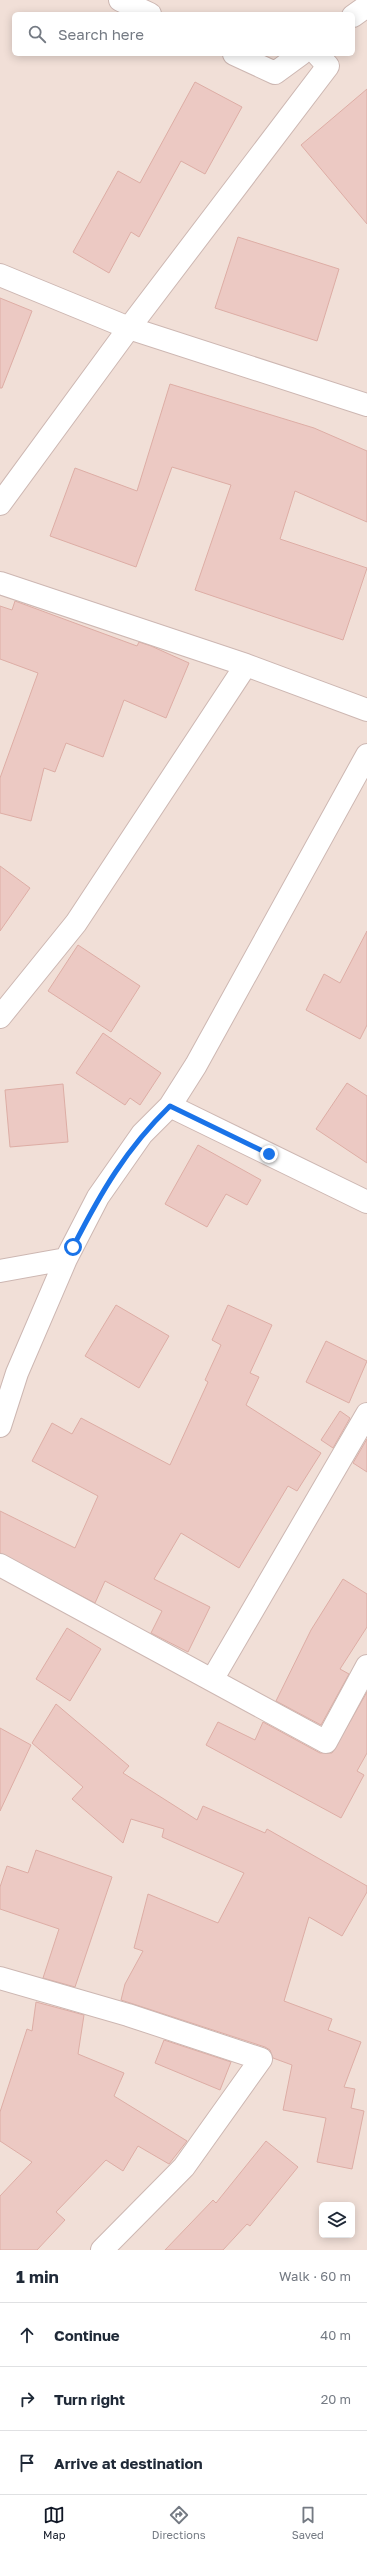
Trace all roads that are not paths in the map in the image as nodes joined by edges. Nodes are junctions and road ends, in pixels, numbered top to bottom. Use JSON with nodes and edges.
{"nodes":[{"id":1,"x":120,"y":0,"type":"edge"},
{"id":2,"x":365,"y":0,"type":"edge"},
{"id":3,"x":367,"y":4,"type":"edge"},
{"id":4,"x":146,"y":12,"type":"edge"},
{"id":5,"x":355,"y":14,"type":"edge"},
{"id":6,"x":238,"y":56,"type":"edge"},
{"id":7,"x":298,"y":56,"type":"edge"},
{"id":8,"x":319,"y":56,"type":"edge"},
{"id":9,"x":0,"y":275,"type":"edge"},
{"id":10,"x":129,"y":328,"type":"junction"},
{"id":11,"x":367,"y":405,"type":"edge"},
{"id":12,"x":0,"y":504,"type":"edge"},
{"id":13,"x":0,"y":583,"type":"edge"},
{"id":14,"x":246,"y":665,"type":"junction"},
{"id":15,"x":367,"y":710,"type":"edge"},
{"id":16,"x":367,"y":755,"type":"edge"},
{"id":17,"x":0,"y":1017,"type":"edge"},
{"id":18,"x":170,"y":1106,"type":"junction"},
{"id":19,"x":367,"y":1202,"type":"edge"},
{"id":20,"x":66,"y":1259,"type":"junction"},
{"id":21,"x":0,"y":1271,"type":"edge"},
{"id":22,"x":367,"y":1414,"type":"edge"},
{"id":23,"x":0,"y":1426,"type":"edge"},
{"id":24,"x":0,"y":1565,"type":"edge"},
{"id":25,"x":367,"y":1666,"type":"edge"},
{"id":26,"x":212,"y":1680,"type":"junction"},
{"id":27,"x":0,"y":1978,"type":"edge"},
{"id":28,"x":102,"y":2250,"type":"edge"}],
"edges":[{"from":1,"to":4,"type":"street"},
{"from":2,"to":3,"type":"street"},
{"from":3,"to":5,"type":"street"},
{"from":6,"to":7,"type":"street"},
{"from":8,"to":10,"type":"street"},
{"from":9,"to":10,"type":"street"},
{"from":10,"to":11,"type":"street"},
{"from":10,"to":12,"type":"street"},
{"from":13,"to":14,"type":"street"},
{"from":14,"to":15,"type":"street"},
{"from":14,"to":17,"type":"street"},
{"from":16,"to":18,"type":"street"},
{"from":18,"to":19,"type":"street"},
{"from":18,"to":20,"type":"street"},
{"from":20,"to":21,"type":"street"},
{"from":20,"to":23,"type":"street"},
{"from":22,"to":26,"type":"street"},
{"from":24,"to":26,"type":"street"},
{"from":25,"to":26,"type":"street"},
{"from":27,"to":28,"type":"street"}]}
